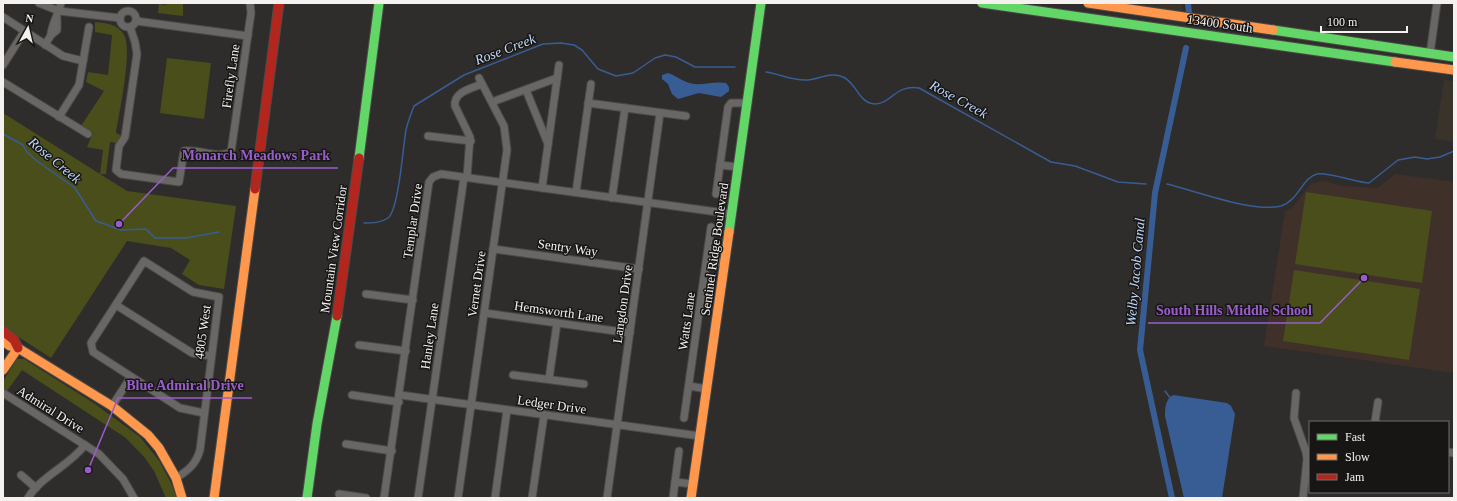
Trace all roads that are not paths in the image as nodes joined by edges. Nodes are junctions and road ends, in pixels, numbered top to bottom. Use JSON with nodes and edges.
{"nodes":[{"id":1,"x":39,"y":3,"type":"edge"},
{"id":2,"x":61,"y":3,"type":"edge"},
{"id":3,"x":122,"y":3,"type":"edge"},
{"id":4,"x":250,"y":3,"type":"edge"},
{"id":5,"x":279,"y":3,"type":"edge"},
{"id":6,"x":379,"y":3,"type":"edge"},
{"id":7,"x":761,"y":3,"type":"edge"},
{"id":8,"x":982,"y":3,"type":"edge"},
{"id":9,"x":1088,"y":3,"type":"edge"},
{"id":10,"x":1437,"y":3,"type":"edge"},
{"id":11,"x":59,"y":11,"type":"junction"},
{"id":12,"x":126,"y":11,"type":"junction"},
{"id":13,"x":3,"y":17,"type":"edge"},
{"id":14,"x":120,"y":18,"type":"junction"},
{"id":15,"x":136,"y":21,"type":"junction"},
{"id":16,"x":89,"y":27,"type":"dead end"},
{"id":17,"x":130,"y":27,"type":"junction"},
{"id":18,"x":24,"y":32,"type":"junction"},
{"id":19,"x":248,"y":36,"type":"junction"},
{"id":20,"x":45,"y":45,"type":"junction"},
{"id":21,"x":1430,"y":54,"type":"junction"},
{"id":22,"x":1454,"y":57,"type":"edge"},
{"id":23,"x":83,"y":61,"type":"junction"},
{"id":24,"x":3,"y":65,"type":"edge"},
{"id":25,"x":559,"y":65,"type":"dead end"},
{"id":26,"x":1454,"y":70,"type":"edge"},
{"id":27,"x":556,"y":78,"type":"junction"},
{"id":28,"x":481,"y":81,"type":"joint"},
{"id":29,"x":3,"y":82,"type":"edge"},
{"id":30,"x":591,"y":84,"type":"dead end"},
{"id":31,"x":526,"y":90,"type":"junction"},
{"id":32,"x":492,"y":102,"type":"junction"},
{"id":33,"x":588,"y":103,"type":"junction"},
{"id":34,"x":747,"y":103,"type":"junction"},
{"id":35,"x":625,"y":108,"type":"junction"},
{"id":36,"x":660,"y":113,"type":"junction"},
{"id":37,"x":686,"y":116,"type":"dead end"},
{"id":38,"x":59,"y":117,"type":"junction"},
{"id":39,"x":88,"y":134,"type":"dead end"},
{"id":40,"x":428,"y":136,"type":"dead end"},
{"id":41,"x":471,"y":142,"type":"junction"},
{"id":42,"x":548,"y":144,"type":"junction"},
{"id":43,"x":720,"y":165,"type":"junction"},
{"id":44,"x":738,"y":167,"type":"junction"},
{"id":45,"x":466,"y":177,"type":"junction"},
{"id":46,"x":502,"y":182,"type":"junction"},
{"id":47,"x":542,"y":188,"type":"junction"},
{"id":48,"x":576,"y":192,"type":"junction"},
{"id":49,"x":716,"y":194,"type":"dead end"},
{"id":50,"x":612,"y":198,"type":"junction"},
{"id":51,"x":648,"y":202,"type":"junction"},
{"id":52,"x":732,"y":214,"type":"junction"},
{"id":53,"x":711,"y":227,"type":"dead end"},
{"id":54,"x":493,"y":249,"type":"junction"},
{"id":55,"x":707,"y":260,"type":"junction"},
{"id":56,"x":725,"y":263,"type":"junction"},
{"id":57,"x":639,"y":269,"type":"junction"},
{"id":58,"x":366,"y":294,"type":"dead end"},
{"id":59,"x":413,"y":300,"type":"junction"},
{"id":60,"x":116,"y":305,"type":"junction"},
{"id":61,"x":485,"y":314,"type":"junction"},
{"id":62,"x":557,"y":323,"type":"junction"},
{"id":63,"x":3,"y":331,"type":"edge"},
{"id":64,"x":630,"y":333,"type":"junction"},
{"id":65,"x":3,"y":341,"type":"edge"},
{"id":66,"x":359,"y":345,"type":"dead end"},
{"id":67,"x":18,"y":348,"type":"junction"},
{"id":68,"x":406,"y":351,"type":"junction"},
{"id":69,"x":211,"y":356,"type":"junction"},
{"id":70,"x":3,"y":370,"type":"edge"},
{"id":71,"x":513,"y":375,"type":"dead end"},
{"id":72,"x":131,"y":377,"type":"junction"},
{"id":73,"x":549,"y":379,"type":"junction"},
{"id":74,"x":584,"y":384,"type":"dead end"},
{"id":75,"x":689,"y":386,"type":"junction"},
{"id":76,"x":707,"y":389,"type":"junction"},
{"id":77,"x":3,"y":393,"type":"edge"},
{"id":78,"x":1296,"y":393,"type":"dead end"},
{"id":79,"x":352,"y":395,"type":"dead end"},
{"id":80,"x":400,"y":398,"type":"junction"},
{"id":81,"x":432,"y":399,"type":"junction"},
{"id":82,"x":1378,"y":402,"type":"dead end"},
{"id":83,"x":471,"y":405,"type":"junction"},
{"id":84,"x":112,"y":406,"type":"junction"},
{"id":85,"x":507,"y":410,"type":"junction"},
{"id":86,"x":204,"y":412,"type":"junction"},
{"id":87,"x":544,"y":415,"type":"junction"},
{"id":88,"x":684,"y":418,"type":"dead end"},
{"id":89,"x":1376,"y":421,"type":"edge"},
{"id":90,"x":617,"y":425,"type":"junction"},
{"id":91,"x":700,"y":436,"type":"junction"},
{"id":92,"x":346,"y":444,"type":"dead end"},
{"id":93,"x":85,"y":445,"type":"junction"},
{"id":94,"x":1307,"y":445,"type":"edge"},
{"id":95,"x":392,"y":451,"type":"junction"},
{"id":96,"x":679,"y":451,"type":"dead end"},
{"id":97,"x":21,"y":475,"type":"dead end"},
{"id":98,"x":176,"y":478,"type":"junction"},
{"id":99,"x":675,"y":482,"type":"junction"},
{"id":100,"x":693,"y":484,"type":"junction"},
{"id":101,"x":36,"y":488,"type":"junction"},
{"id":102,"x":339,"y":494,"type":"dead end"},
{"id":103,"x":28,"y":498,"type":"edge"},
{"id":104,"x":134,"y":498,"type":"edge"},
{"id":105,"x":182,"y":498,"type":"edge"},
{"id":106,"x":214,"y":498,"type":"edge"},
{"id":107,"x":307,"y":498,"type":"edge"},
{"id":108,"x":366,"y":498,"type":"edge"},
{"id":109,"x":384,"y":498,"type":"edge"},
{"id":110,"x":418,"y":498,"type":"edge"},
{"id":111,"x":458,"y":498,"type":"edge"},
{"id":112,"x":495,"y":498,"type":"edge"},
{"id":113,"x":532,"y":498,"type":"edge"},
{"id":114,"x":607,"y":498,"type":"edge"},
{"id":115,"x":672,"y":498,"type":"edge"},
{"id":116,"x":691,"y":498,"type":"edge"},
{"id":117,"x":1303,"y":498,"type":"edge"}],
"edges":[{"from":1,"to":11,"type":"street"},
{"from":2,"to":11,"type":"street"},
{"from":3,"to":12,"type":"street"},
{"from":4,"to":19,"type":"street","name":"Firefly Lane"},
{"from":5,"to":106,"type":"main road"},
{"from":6,"to":107,"type":"main road","name":"Mountain View Corridor"},
{"from":7,"to":34,"type":"main road","name":"Sentinel Ridge Boulevard"},
{"from":8,"to":26,"type":"main road","name":"13400 South"},
{"from":9,"to":21,"type":"main road","name":"13400 South"},
{"from":10,"to":21,"type":"street"},
{"from":11,"to":14,"type":"street"},
{"from":11,"to":20,"type":"street"},
{"from":12,"to":14,"type":"street"},
{"from":12,"to":15,"type":"street"},
{"from":13,"to":18,"type":"street"},
{"from":14,"to":17,"type":"street"},
{"from":15,"to":17,"type":"street"},
{"from":15,"to":19,"type":"street"},
{"from":16,"to":23,"type":"street"},
{"from":17,"to":19,"type":"street","name":"Firefly Lane"},
{"from":18,"to":20,"type":"street"},
{"from":18,"to":24,"type":"street"},
{"from":20,"to":23,"type":"street"},
{"from":21,"to":22,"type":"main road","name":"13400 South"},
{"from":23,"to":38,"type":"street"},
{"from":25,"to":27,"type":"street"},
{"from":27,"to":31,"type":"street"},
{"from":27,"to":42,"type":"street"},
{"from":28,"to":32,"type":"street","name":"Vernet Drive"},
{"from":28,"to":41,"type":"street","name":"Hanley Lane"},
{"from":29,"to":38,"type":"street"},
{"from":30,"to":33,"type":"street"},
{"from":31,"to":32,"type":"street"},
{"from":31,"to":42,"type":"street"},
{"from":32,"to":46,"type":"street","name":"Vernet Drive"},
{"from":33,"to":35,"type":"street"},
{"from":33,"to":48,"type":"street"},
{"from":34,"to":43,"type":"street"},
{"from":34,"to":44,"type":"main road","name":"Sentinel Ridge Boulevard"},
{"from":35,"to":36,"type":"street"},
{"from":35,"to":50,"type":"street"},
{"from":36,"to":37,"type":"street"},
{"from":36,"to":51,"type":"street","name":"Langdon Drive"},
{"from":38,"to":39,"type":"street"},
{"from":40,"to":41,"type":"street"},
{"from":41,"to":45,"type":"street","name":"Hanley Lane"},
{"from":42,"to":47,"type":"street"},
{"from":43,"to":44,"type":"street"},
{"from":43,"to":49,"type":"street"},
{"from":44,"to":52,"type":"main road","name":"Sentinel Ridge Boulevard"},
{"from":45,"to":46,"type":"street","name":"Templar Drive"},
{"from":45,"to":59,"type":"street","name":"Templar Drive"},
{"from":45,"to":81,"type":"street","name":"Hanley Lane"},
{"from":46,"to":47,"type":"street","name":"Templar Drive"},
{"from":46,"to":54,"type":"street","name":"Vernet Drive"},
{"from":47,"to":48,"type":"street","name":"Templar Drive"},
{"from":48,"to":50,"type":"street","name":"Templar Drive"},
{"from":50,"to":51,"type":"street","name":"Templar Drive"},
{"from":51,"to":52,"type":"street","name":"Templar Drive"},
{"from":51,"to":57,"type":"street","name":"Langdon Drive"},
{"from":52,"to":56,"type":"main road","name":"Sentinel Ridge Boulevard"},
{"from":53,"to":55,"type":"street","name":"Watts Lane"},
{"from":54,"to":57,"type":"street","name":"Sentry Way"},
{"from":54,"to":61,"type":"street","name":"Vernet Drive"},
{"from":55,"to":56,"type":"street"},
{"from":55,"to":75,"type":"street","name":"Watts Lane"},
{"from":56,"to":76,"type":"main road","name":"Sentinel Ridge Boulevard"},
{"from":57,"to":64,"type":"street","name":"Langdon Drive"},
{"from":58,"to":59,"type":"street"},
{"from":59,"to":68,"type":"street","name":"Templar Drive"},
{"from":60,"to":69,"type":"street"},
{"from":60,"to":69,"type":"street","name":"4805 West"},
{"from":60,"to":72,"type":"street"},
{"from":61,"to":62,"type":"street","name":"Hemsworth Lane"},
{"from":61,"to":83,"type":"street","name":"Vernet Drive"},
{"from":62,"to":64,"type":"street","name":"Hemsworth Lane"},
{"from":62,"to":73,"type":"street"},
{"from":63,"to":67,"type":"main road"},
{"from":64,"to":90,"type":"street","name":"Langdon Drive"},
{"from":65,"to":67,"type":"main road"},
{"from":66,"to":68,"type":"street"},
{"from":67,"to":70,"type":"main road"},
{"from":67,"to":84,"type":"main road"},
{"from":68,"to":80,"type":"street","name":"Templar Drive"},
{"from":69,"to":86,"type":"street","name":"4805 West"},
{"from":71,"to":73,"type":"street"},
{"from":72,"to":84,"type":"street"},
{"from":72,"to":86,"type":"street"},
{"from":73,"to":74,"type":"street"},
{"from":75,"to":76,"type":"street"},
{"from":75,"to":88,"type":"street","name":"Watts Lane"},
{"from":76,"to":91,"type":"main road","name":"Sentinel Ridge Boulevard"},
{"from":77,"to":93,"type":"street","name":"Admiral Drive"},
{"from":78,"to":94,"type":"street"},
{"from":79,"to":80,"type":"street","name":"Ledger Drive"},
{"from":80,"to":81,"type":"street","name":"Ledger Drive"},
{"from":80,"to":95,"type":"street","name":"Templar Drive"},
{"from":81,"to":83,"type":"street","name":"Ledger Drive"},
{"from":81,"to":110,"type":"street","name":"Hanley Lane"},
{"from":82,"to":89,"type":"street"},
{"from":83,"to":85,"type":"street","name":"Ledger Drive"},
{"from":83,"to":111,"type":"street","name":"Vernet Drive"},
{"from":84,"to":98,"type":"main road"},
{"from":85,"to":87,"type":"street","name":"Ledger Drive"},
{"from":85,"to":112,"type":"street"},
{"from":86,"to":98,"type":"street","name":"4805 West"},
{"from":87,"to":90,"type":"street","name":"Ledger Drive"},
{"from":87,"to":113,"type":"street"},
{"from":90,"to":91,"type":"street","name":"Ledger Drive"},
{"from":90,"to":114,"type":"street","name":"Langdon Drive"},
{"from":91,"to":100,"type":"main road","name":"Sentinel Ridge Boulevard"},
{"from":92,"to":95,"type":"street"},
{"from":93,"to":101,"type":"street"},
{"from":93,"to":104,"type":"street","name":"Admiral Drive"},
{"from":94,"to":117,"type":"street"},
{"from":95,"to":109,"type":"street","name":"Templar Drive"},
{"from":96,"to":99,"type":"street"},
{"from":97,"to":101,"type":"street"},
{"from":98,"to":105,"type":"main road"},
{"from":99,"to":100,"type":"street"},
{"from":99,"to":115,"type":"street"},
{"from":100,"to":116,"type":"main road","name":"Sentinel Ridge Boulevard"},
{"from":101,"to":103,"type":"street"},
{"from":102,"to":108,"type":"street"}]}
